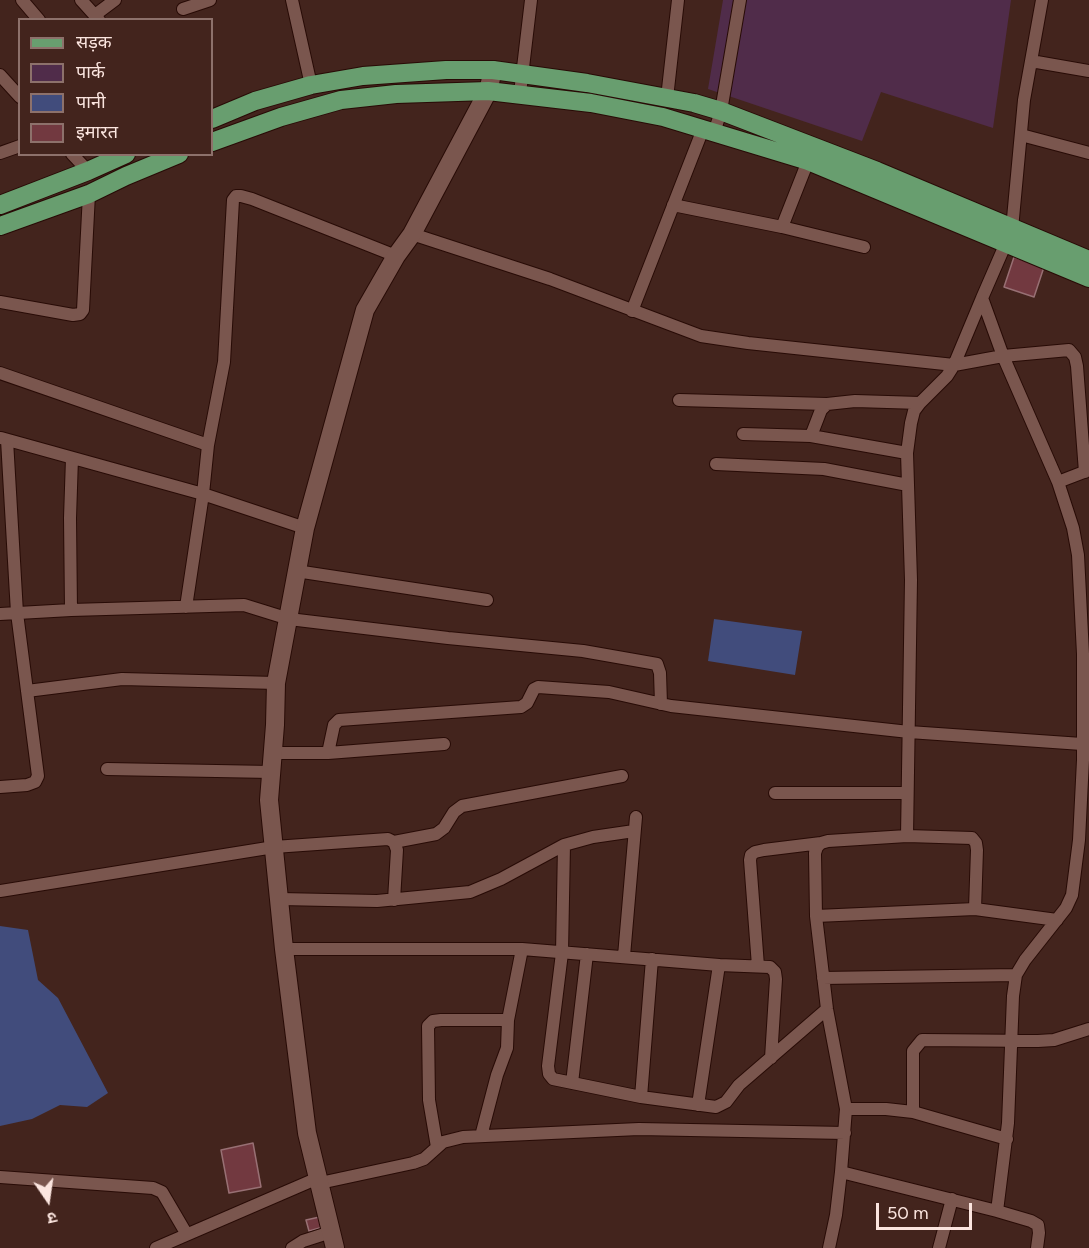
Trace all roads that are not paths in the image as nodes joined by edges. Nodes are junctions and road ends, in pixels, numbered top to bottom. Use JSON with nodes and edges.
{"nodes":[{"id":1,"x":22,"y":0,"type":"edge"},
{"id":2,"x":81,"y":0,"type":"edge"},
{"id":3,"x":115,"y":0,"type":"edge"},
{"id":4,"x":210,"y":0,"type":"edge"},
{"id":5,"x":291,"y":0,"type":"edge"},
{"id":6,"x":531,"y":0,"type":"edge"},
{"id":7,"x":678,"y":0,"type":"edge"},
{"id":8,"x":740,"y":0,"type":"edge"},
{"id":9,"x":1042,"y":0,"type":"edge"},
{"id":10,"x":183,"y":9,"type":"dead end"},
{"id":11,"x":97,"y":17,"type":"edge"},
{"id":12,"x":37,"y":18,"type":"edge"},
{"id":13,"x":1031,"y":61,"type":"junction"},
{"id":14,"x":493,"y":70,"type":"junction"},
{"id":15,"x":1089,"y":71,"type":"edge"},
{"id":16,"x":522,"y":74,"type":"junction"},
{"id":17,"x":0,"y":75,"type":"edge"},
{"id":18,"x":311,"y":85,"type":"junction"},
{"id":19,"x":488,"y":91,"type":"junction"},
{"id":20,"x":520,"y":93,"type":"junction"},
{"id":21,"x":18,"y":95,"type":"edge"},
{"id":22,"x":667,"y":98,"type":"junction"},
{"id":23,"x":721,"y":111,"type":"junction"},
{"id":24,"x":213,"y":119,"type":"edge"},
{"id":25,"x":708,"y":131,"type":"junction"},
{"id":26,"x":1021,"y":135,"type":"junction"},
{"id":27,"x":213,"y":142,"type":"edge"},
{"id":28,"x":18,"y":147,"type":"edge"},
{"id":29,"x":0,"y":153,"type":"edge"},
{"id":30,"x":1089,"y":153,"type":"edge"},
{"id":31,"x":74,"y":156,"type":"edge"},
{"id":32,"x":122,"y":156,"type":"edge"},
{"id":33,"x":174,"y":156,"type":"edge"},
{"id":34,"x":808,"y":161,"type":"junction"},
{"id":35,"x":88,"y":171,"type":"junction"},
{"id":36,"x":89,"y":194,"type":"junction"},
{"id":37,"x":0,"y":204,"type":"edge"},
{"id":38,"x":673,"y":205,"type":"junction"},
{"id":39,"x":0,"y":226,"type":"edge"},
{"id":40,"x":782,"y":227,"type":"junction"},
{"id":41,"x":412,"y":234,"type":"junction"},
{"id":42,"x":1009,"y":237,"type":"junction"},
{"id":43,"x":864,"y":247,"type":"dead end"},
{"id":44,"x":396,"y":256,"type":"junction"},
{"id":45,"x":1089,"y":260,"type":"edge"},
{"id":46,"x":1089,"y":278,"type":"edge"},
{"id":47,"x":982,"y":298,"type":"junction"},
{"id":48,"x":0,"y":302,"type":"edge"},
{"id":49,"x":632,"y":311,"type":"junction"},
{"id":50,"x":1003,"y":356,"type":"junction"},
{"id":51,"x":954,"y":365,"type":"junction"},
{"id":52,"x":0,"y":374,"type":"edge"},
{"id":53,"x":679,"y":400,"type":"dead end"},
{"id":54,"x":920,"y":403,"type":"junction"},
{"id":55,"x":827,"y":404,"type":"junction"},
{"id":56,"x":743,"y":434,"type":"dead end"},
{"id":57,"x":811,"y":436,"type":"junction"},
{"id":58,"x":4,"y":439,"type":"edge"},
{"id":59,"x":208,"y":445,"type":"junction"},
{"id":60,"x":907,"y":453,"type":"junction"},
{"id":61,"x":72,"y":458,"type":"junction"},
{"id":62,"x":716,"y":464,"type":"dead end"},
{"id":63,"x":1087,"y":471,"type":"edge"},
{"id":64,"x":1058,"y":482,"type":"junction"},
{"id":65,"x":908,"y":485,"type":"junction"},
{"id":66,"x":203,"y":494,"type":"junction"},
{"id":67,"x":305,"y":528,"type":"junction"},
{"id":68,"x":296,"y":571,"type":"junction"},
{"id":69,"x":487,"y":600,"type":"dead end"},
{"id":70,"x":186,"y":607,"type":"junction"},
{"id":71,"x":71,"y":610,"type":"junction"},
{"id":72,"x":17,"y":613,"type":"junction"},
{"id":73,"x":0,"y":614,"type":"edge"},
{"id":74,"x":289,"y":620,"type":"junction"},
{"id":75,"x":1086,"y":654,"type":"edge"},
{"id":76,"x":276,"y":683,"type":"junction"},
{"id":77,"x":27,"y":692,"type":"junction"},
{"id":78,"x":661,"y":704,"type":"junction"},
{"id":79,"x":1086,"y":713,"type":"edge"},
{"id":80,"x":909,"y":732,"type":"junction"},
{"id":81,"x":444,"y":744,"type":"dead end"},
{"id":82,"x":1082,"y":744,"type":"junction"},
{"id":83,"x":273,"y":753,"type":"junction"},
{"id":84,"x":328,"y":753,"type":"junction"},
{"id":85,"x":107,"y":768,"type":"dead end"},
{"id":86,"x":271,"y":772,"type":"junction"},
{"id":87,"x":1085,"y":775,"type":"edge"},
{"id":88,"x":622,"y":776,"type":"dead end"},
{"id":89,"x":0,"y":787,"type":"edge"},
{"id":90,"x":775,"y":793,"type":"dead end"},
{"id":91,"x":907,"y":793,"type":"junction"},
{"id":92,"x":636,"y":817,"type":"dead end"},
{"id":93,"x":634,"y":831,"type":"junction"},
{"id":94,"x":907,"y":836,"type":"junction"},
{"id":95,"x":1084,"y":840,"type":"edge"},
{"id":96,"x":394,"y":842,"type":"junction"},
{"id":97,"x":821,"y":843,"type":"junction"},
{"id":98,"x":564,"y":844,"type":"junction"},
{"id":99,"x":274,"y":847,"type":"junction"},
{"id":100,"x":0,"y":891,"type":"edge"},
{"id":101,"x":280,"y":899,"type":"junction"},
{"id":102,"x":394,"y":900,"type":"junction"},
{"id":103,"x":975,"y":909,"type":"junction"},
{"id":104,"x":816,"y":916,"type":"junction"},
{"id":105,"x":1057,"y":920,"type":"junction"},
{"id":106,"x":522,"y":948,"type":"junction"},
{"id":107,"x":284,"y":949,"type":"junction"},
{"id":108,"x":562,"y":952,"type":"junction"},
{"id":109,"x":587,"y":954,"type":"junction"},
{"id":110,"x":624,"y":956,"type":"junction"},
{"id":111,"x":652,"y":959,"type":"junction"},
{"id":112,"x":719,"y":965,"type":"junction"},
{"id":113,"x":758,"y":966,"type":"junction"},
{"id":114,"x":1016,"y":975,"type":"junction"},
{"id":115,"x":823,"y":978,"type":"junction"},
{"id":116,"x":827,"y":1009,"type":"junction"},
{"id":117,"x":508,"y":1020,"type":"junction"},
{"id":118,"x":1089,"y":1029,"type":"edge"},
{"id":119,"x":1011,"y":1039,"type":"junction"},
{"id":120,"x":771,"y":1058,"type":"junction"},
{"id":121,"x":572,"y":1083,"type":"junction"},
{"id":122,"x":640,"y":1097,"type":"junction"},
{"id":123,"x":698,"y":1105,"type":"junction"},
{"id":124,"x":846,"y":1109,"type":"junction"},
{"id":125,"x":913,"y":1112,"type":"junction"},
{"id":126,"x":845,"y":1134,"type":"junction"},
{"id":127,"x":481,"y":1136,"type":"junction"},
{"id":128,"x":1007,"y":1139,"type":"junction"},
{"id":129,"x":437,"y":1147,"type":"junction"},
{"id":130,"x":841,"y":1172,"type":"junction"},
{"id":131,"x":0,"y":1177,"type":"edge"},
{"id":132,"x":319,"y":1181,"type":"junction"},
{"id":133,"x":952,"y":1199,"type":"junction"},
{"id":134,"x":997,"y":1210,"type":"junction"},
{"id":135,"x":186,"y":1233,"type":"junction"},
{"id":136,"x":333,"y":1240,"type":"edge"},
{"id":137,"x":943,"y":1247,"type":"edge"},
{"id":138,"x":156,"y":1248,"type":"edge"},
{"id":139,"x":292,"y":1248,"type":"edge"},
{"id":140,"x":829,"y":1248,"type":"edge"},
{"id":141,"x":1037,"y":1248,"type":"edge"}],
"edges":[{"from":1,"to":12,"type":"street"},
{"from":2,"to":11,"type":"street"},
{"from":3,"to":11,"type":"street"},
{"from":4,"to":10,"type":"street"},
{"from":5,"to":18,"type":"street"},
{"from":6,"to":16,"type":"street"},
{"from":7,"to":22,"type":"street"},
{"from":8,"to":23,"type":"street"},
{"from":9,"to":13,"type":"street"},
{"from":13,"to":15,"type":"street"},
{"from":13,"to":26,"type":"street"},
{"from":14,"to":16,"type":"main road"},
{"from":14,"to":18,"type":"main road"},
{"from":14,"to":19,"type":"street"},
{"from":16,"to":20,"type":"street"},
{"from":16,"to":22,"type":"main road"},
{"from":17,"to":21,"type":"street"},
{"from":18,"to":24,"type":"main road"},
{"from":19,"to":20,"type":"main road"},
{"from":19,"to":27,"type":"main road"},
{"from":19,"to":41,"type":"street"},
{"from":20,"to":25,"type":"main road"},
{"from":22,"to":23,"type":"main road"},
{"from":23,"to":25,"type":"street"},
{"from":23,"to":42,"type":"main road"},
{"from":25,"to":34,"type":"main road"},
{"from":25,"to":38,"type":"street"},
{"from":26,"to":30,"type":"street"},
{"from":26,"to":42,"type":"street"},
{"from":28,"to":29,"type":"street"},
{"from":31,"to":35,"type":"street"},
{"from":32,"to":35,"type":"main road"},
{"from":33,"to":36,"type":"main road"},
{"from":34,"to":40,"type":"street"},
{"from":34,"to":42,"type":"main road"},
{"from":35,"to":37,"type":"main road"},
{"from":36,"to":39,"type":"main road"},
{"from":36,"to":48,"type":"street"},
{"from":38,"to":40,"type":"street"},
{"from":38,"to":49,"type":"street"},
{"from":40,"to":43,"type":"street"},
{"from":41,"to":44,"type":"street"},
{"from":41,"to":49,"type":"street"},
{"from":42,"to":45,"type":"main road"},
{"from":42,"to":46,"type":"main road"},
{"from":42,"to":47,"type":"street"},
{"from":44,"to":59,"type":"street"},
{"from":44,"to":67,"type":"street"},
{"from":47,"to":50,"type":"street"},
{"from":47,"to":51,"type":"street"},
{"from":49,"to":51,"type":"street"},
{"from":50,"to":51,"type":"street"},
{"from":50,"to":63,"type":"street"},
{"from":50,"to":64,"type":"street"},
{"from":51,"to":54,"type":"street"},
{"from":52,"to":59,"type":"street"},
{"from":53,"to":55,"type":"street"},
{"from":54,"to":55,"type":"street"},
{"from":54,"to":60,"type":"street"},
{"from":55,"to":57,"type":"street"},
{"from":56,"to":57,"type":"street"},
{"from":57,"to":60,"type":"street"},
{"from":58,"to":61,"type":"street"},
{"from":58,"to":72,"type":"street"},
{"from":59,"to":66,"type":"street"},
{"from":60,"to":65,"type":"street"},
{"from":61,"to":66,"type":"street"},
{"from":61,"to":71,"type":"street"},
{"from":62,"to":65,"type":"street"},
{"from":63,"to":64,"type":"street"},
{"from":64,"to":75,"type":"street"},
{"from":65,"to":80,"type":"street"},
{"from":66,"to":67,"type":"street"},
{"from":66,"to":70,"type":"street"},
{"from":67,"to":68,"type":"street"},
{"from":68,"to":69,"type":"street"},
{"from":68,"to":74,"type":"street"},
{"from":70,"to":71,"type":"street"},
{"from":70,"to":74,"type":"street"},
{"from":71,"to":72,"type":"street"},
{"from":72,"to":73,"type":"street"},
{"from":72,"to":77,"type":"street"},
{"from":74,"to":76,"type":"street"},
{"from":74,"to":78,"type":"street"},
{"from":75,"to":79,"type":"street"},
{"from":76,"to":77,"type":"street"},
{"from":76,"to":83,"type":"street"},
{"from":77,"to":89,"type":"street"},
{"from":78,"to":80,"type":"street"},
{"from":78,"to":84,"type":"street"},
{"from":79,"to":82,"type":"street"},
{"from":80,"to":82,"type":"street"},
{"from":80,"to":91,"type":"street"},
{"from":81,"to":84,"type":"street"},
{"from":82,"to":87,"type":"street"},
{"from":83,"to":84,"type":"street"},
{"from":83,"to":86,"type":"street"},
{"from":85,"to":86,"type":"street"},
{"from":86,"to":99,"type":"street"},
{"from":87,"to":95,"type":"street"},
{"from":88,"to":96,"type":"street"},
{"from":90,"to":91,"type":"street"},
{"from":91,"to":94,"type":"street"},
{"from":92,"to":93,"type":"street"},
{"from":93,"to":98,"type":"street"},
{"from":93,"to":110,"type":"street"},
{"from":94,"to":97,"type":"street"},
{"from":94,"to":103,"type":"street"},
{"from":95,"to":105,"type":"street"},
{"from":96,"to":99,"type":"street"},
{"from":96,"to":102,"type":"street"},
{"from":97,"to":104,"type":"street"},
{"from":97,"to":113,"type":"street"},
{"from":98,"to":102,"type":"street"},
{"from":98,"to":108,"type":"street"},
{"from":99,"to":100,"type":"street"},
{"from":99,"to":101,"type":"street"},
{"from":101,"to":102,"type":"street"},
{"from":101,"to":107,"type":"street"},
{"from":103,"to":104,"type":"street"},
{"from":103,"to":105,"type":"street"},
{"from":104,"to":115,"type":"street"},
{"from":105,"to":114,"type":"street"},
{"from":106,"to":107,"type":"street"},
{"from":106,"to":108,"type":"street"},
{"from":106,"to":117,"type":"street"},
{"from":107,"to":132,"type":"street"},
{"from":108,"to":109,"type":"street"},
{"from":108,"to":121,"type":"street"},
{"from":109,"to":110,"type":"street"},
{"from":109,"to":121,"type":"street"},
{"from":110,"to":111,"type":"street"},
{"from":111,"to":112,"type":"street"},
{"from":111,"to":122,"type":"street"},
{"from":112,"to":113,"type":"street"},
{"from":112,"to":123,"type":"street"},
{"from":113,"to":120,"type":"street"},
{"from":114,"to":115,"type":"street"},
{"from":114,"to":119,"type":"street"},
{"from":115,"to":116,"type":"street"},
{"from":116,"to":120,"type":"street"},
{"from":116,"to":124,"type":"street"},
{"from":117,"to":127,"type":"street"},
{"from":117,"to":129,"type":"street"},
{"from":118,"to":119,"type":"street"},
{"from":119,"to":125,"type":"street"},
{"from":119,"to":128,"type":"street"},
{"from":120,"to":123,"type":"street"},
{"from":121,"to":122,"type":"street"},
{"from":122,"to":123,"type":"street"},
{"from":124,"to":125,"type":"street"},
{"from":124,"to":126,"type":"street"},
{"from":125,"to":128,"type":"street"},
{"from":126,"to":127,"type":"street"},
{"from":126,"to":130,"type":"street"},
{"from":127,"to":129,"type":"street"},
{"from":128,"to":134,"type":"street"},
{"from":129,"to":132,"type":"street"},
{"from":130,"to":133,"type":"street"},
{"from":130,"to":140,"type":"street"},
{"from":131,"to":135,"type":"street"},
{"from":132,"to":135,"type":"street"},
{"from":132,"to":136,"type":"street"},
{"from":133,"to":134,"type":"street"},
{"from":133,"to":137,"type":"street"},
{"from":134,"to":141,"type":"street"},
{"from":135,"to":138,"type":"street"},
{"from":136,"to":139,"type":"street"}]}
